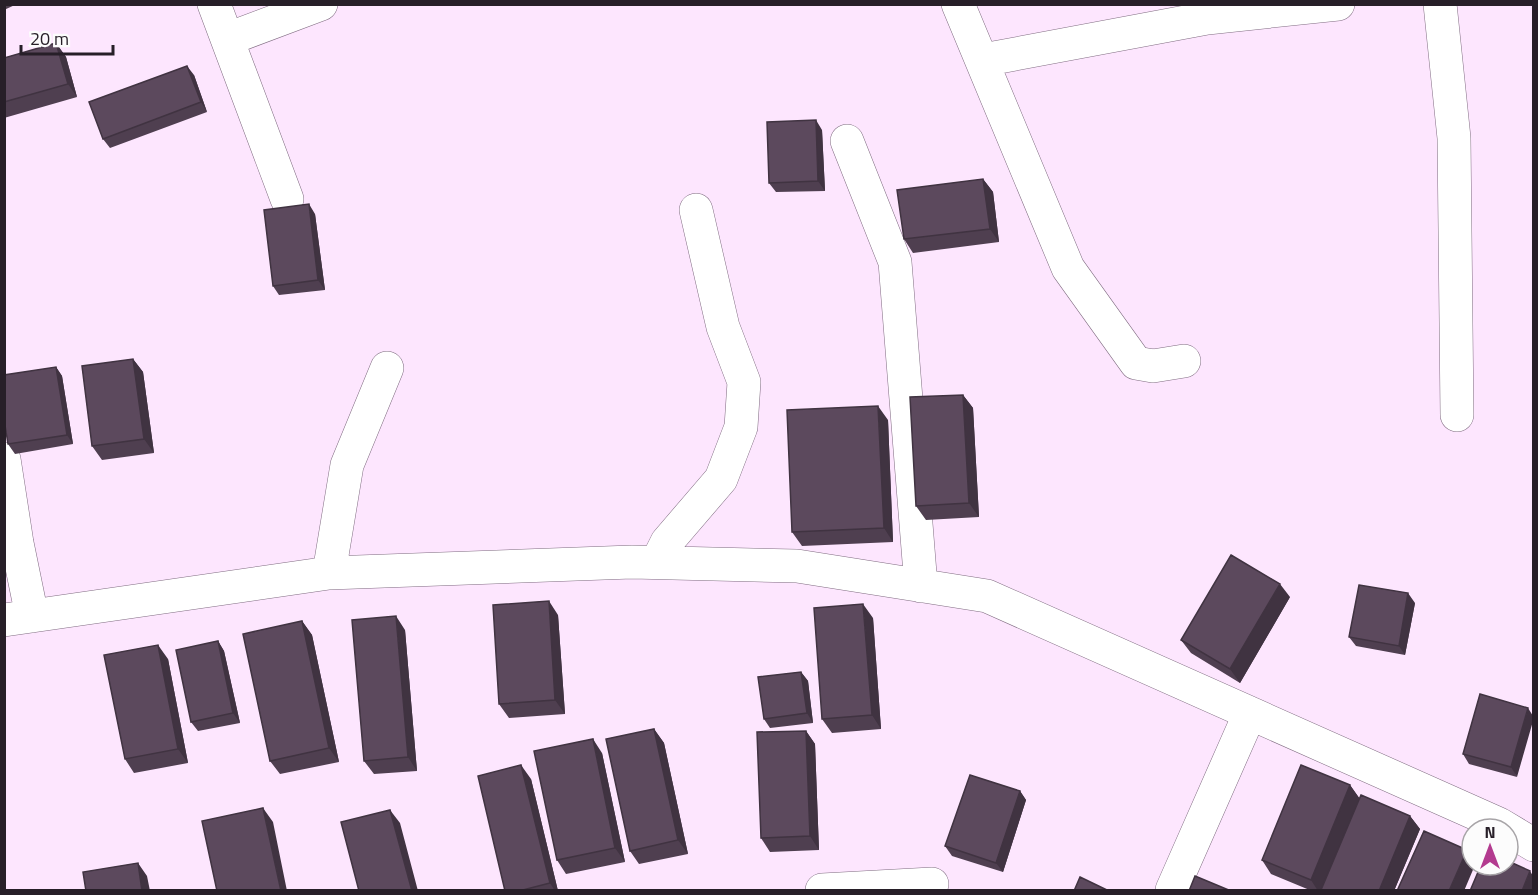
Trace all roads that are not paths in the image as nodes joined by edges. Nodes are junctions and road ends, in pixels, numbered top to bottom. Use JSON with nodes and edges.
{"nodes":[{"id":1,"x":214,"y":4,"type":"edge"},
{"id":2,"x":321,"y":4,"type":"edge"},
{"id":3,"x":958,"y":4,"type":"edge"},
{"id":4,"x":1338,"y":4,"type":"edge"},
{"id":5,"x":1440,"y":4,"type":"edge"},
{"id":6,"x":228,"y":39,"type":"junction"},
{"id":7,"x":983,"y":60,"type":"junction"},
{"id":8,"x":847,"y":141,"type":"dead end"},
{"id":9,"x":287,"y":199,"type":"dead end"},
{"id":10,"x":696,"y":210,"type":"dead end"},
{"id":11,"x":1184,"y":361,"type":"dead end"},
{"id":12,"x":387,"y":368,"type":"dead end"},
{"id":13,"x":1457,"y":414,"type":"dead end"},
{"id":14,"x":4,"y":459,"type":"edge"},
{"id":15,"x":657,"y":562,"type":"junction"},
{"id":16,"x":329,"y":573,"type":"junction"},
{"id":17,"x":921,"y":586,"type":"junction"},
{"id":18,"x":18,"y":618,"type":"edge"},
{"id":19,"x":1250,"y":713,"type":"junction"},
{"id":20,"x":1533,"y":845,"type":"edge"},
{"id":21,"x":932,"y":884,"type":"dead end"},
{"id":22,"x":822,"y":891,"type":"edge"},
{"id":23,"x":1172,"y":891,"type":"edge"}],
"edges":[{"from":1,"to":6,"type":"street"},
{"from":2,"to":6,"type":"street"},
{"from":3,"to":7,"type":"street"},
{"from":4,"to":7,"type":"street"},
{"from":5,"to":13,"type":"street"},
{"from":6,"to":9,"type":"street"},
{"from":7,"to":11,"type":"street"},
{"from":8,"to":17,"type":"street"},
{"from":10,"to":15,"type":"street"},
{"from":12,"to":16,"type":"street"},
{"from":14,"to":18,"type":"street"},
{"from":15,"to":16,"type":"street"},
{"from":15,"to":17,"type":"street"},
{"from":16,"to":18,"type":"street"},
{"from":17,"to":19,"type":"street"},
{"from":19,"to":20,"type":"street"},
{"from":19,"to":23,"type":"street"},
{"from":21,"to":22,"type":"street"}]}
